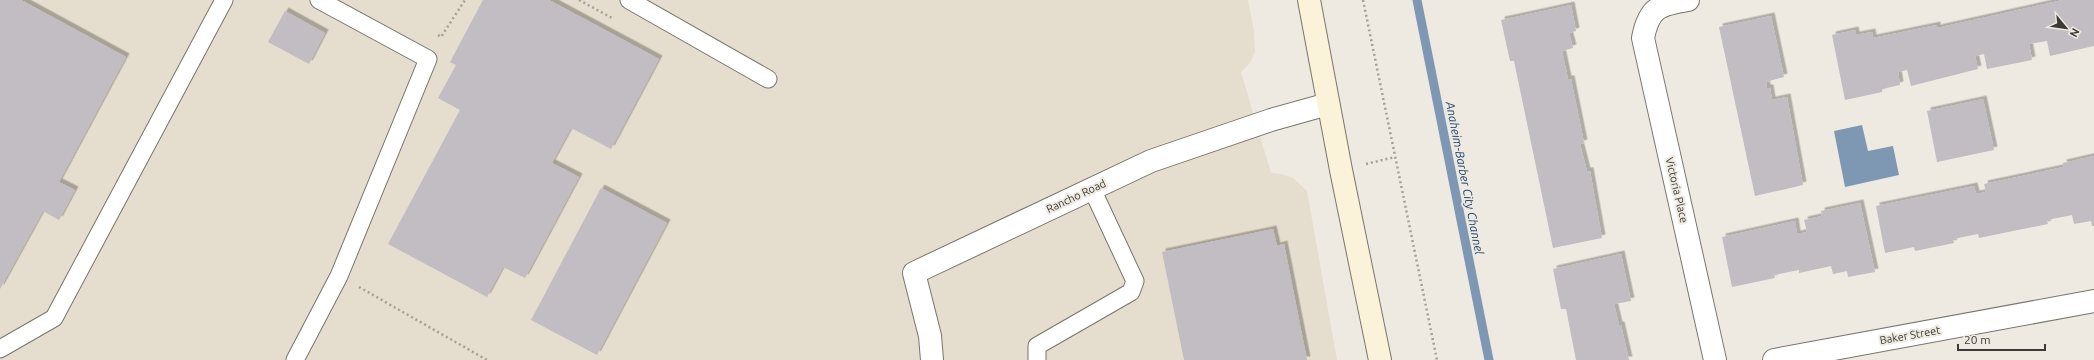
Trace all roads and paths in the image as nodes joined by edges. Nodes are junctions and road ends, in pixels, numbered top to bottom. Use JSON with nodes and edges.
{"nodes":[{"id":1,"x":224,"y":0,"type":"edge"},
{"id":2,"x":319,"y":0,"type":"edge"},
{"id":3,"x":465,"y":0,"type":"edge"},
{"id":4,"x":629,"y":0,"type":"edge"},
{"id":5,"x":1309,"y":0,"type":"edge"},
{"id":6,"x":1363,"y":0,"type":"edge"},
{"id":7,"x":1688,"y":0,"type":"edge"},
{"id":8,"x":435,"y":34,"type":"dead end"},
{"id":9,"x":768,"y":79,"type":"dead end"},
{"id":10,"x":1328,"y":104,"type":"junction"},
{"id":11,"x":1092,"y":189,"type":"junction"},
{"id":12,"x":339,"y":276,"type":"junction"},
{"id":13,"x":2094,"y":301,"type":"edge"},
{"id":14,"x":0,"y":349,"type":"edge"},
{"id":15,"x":0,"y":354,"type":"edge"},
{"id":16,"x":11,"y":360,"type":"edge"},
{"id":17,"x":295,"y":360,"type":"edge"},
{"id":18,"x":487,"y":360,"type":"edge"},
{"id":19,"x":932,"y":360,"type":"edge"},
{"id":20,"x":1037,"y":360,"type":"edge"},
{"id":21,"x":1380,"y":360,"type":"edge"},
{"id":22,"x":1437,"y":360,"type":"edge"},
{"id":23,"x":1715,"y":360,"type":"edge"},
{"id":24,"x":1774,"y":360,"type":"edge"}],
"edges":[{"from":1,"to":14,"type":"lane"},
{"from":2,"to":12,"type":"lane"},
{"from":3,"to":8,"type":"path"},
{"from":4,"to":9,"type":"lane"},
{"from":5,"to":10,"type":"street"},
{"from":6,"to":22,"type":"path"},
{"from":7,"to":23,"type":"street","name":"Victoria Place"},
{"from":10,"to":11,"type":"street","name":"Rancho Road"},
{"from":10,"to":21,"type":"street"},
{"from":11,"to":19,"type":"street","name":"Rancho Road"},
{"from":11,"to":20,"type":"lane"},
{"from":12,"to":17,"type":"lane"},
{"from":12,"to":18,"type":"path"},
{"from":13,"to":24,"type":"street","name":"Baker Street"},
{"from":15,"to":16,"type":"lane"}]}
